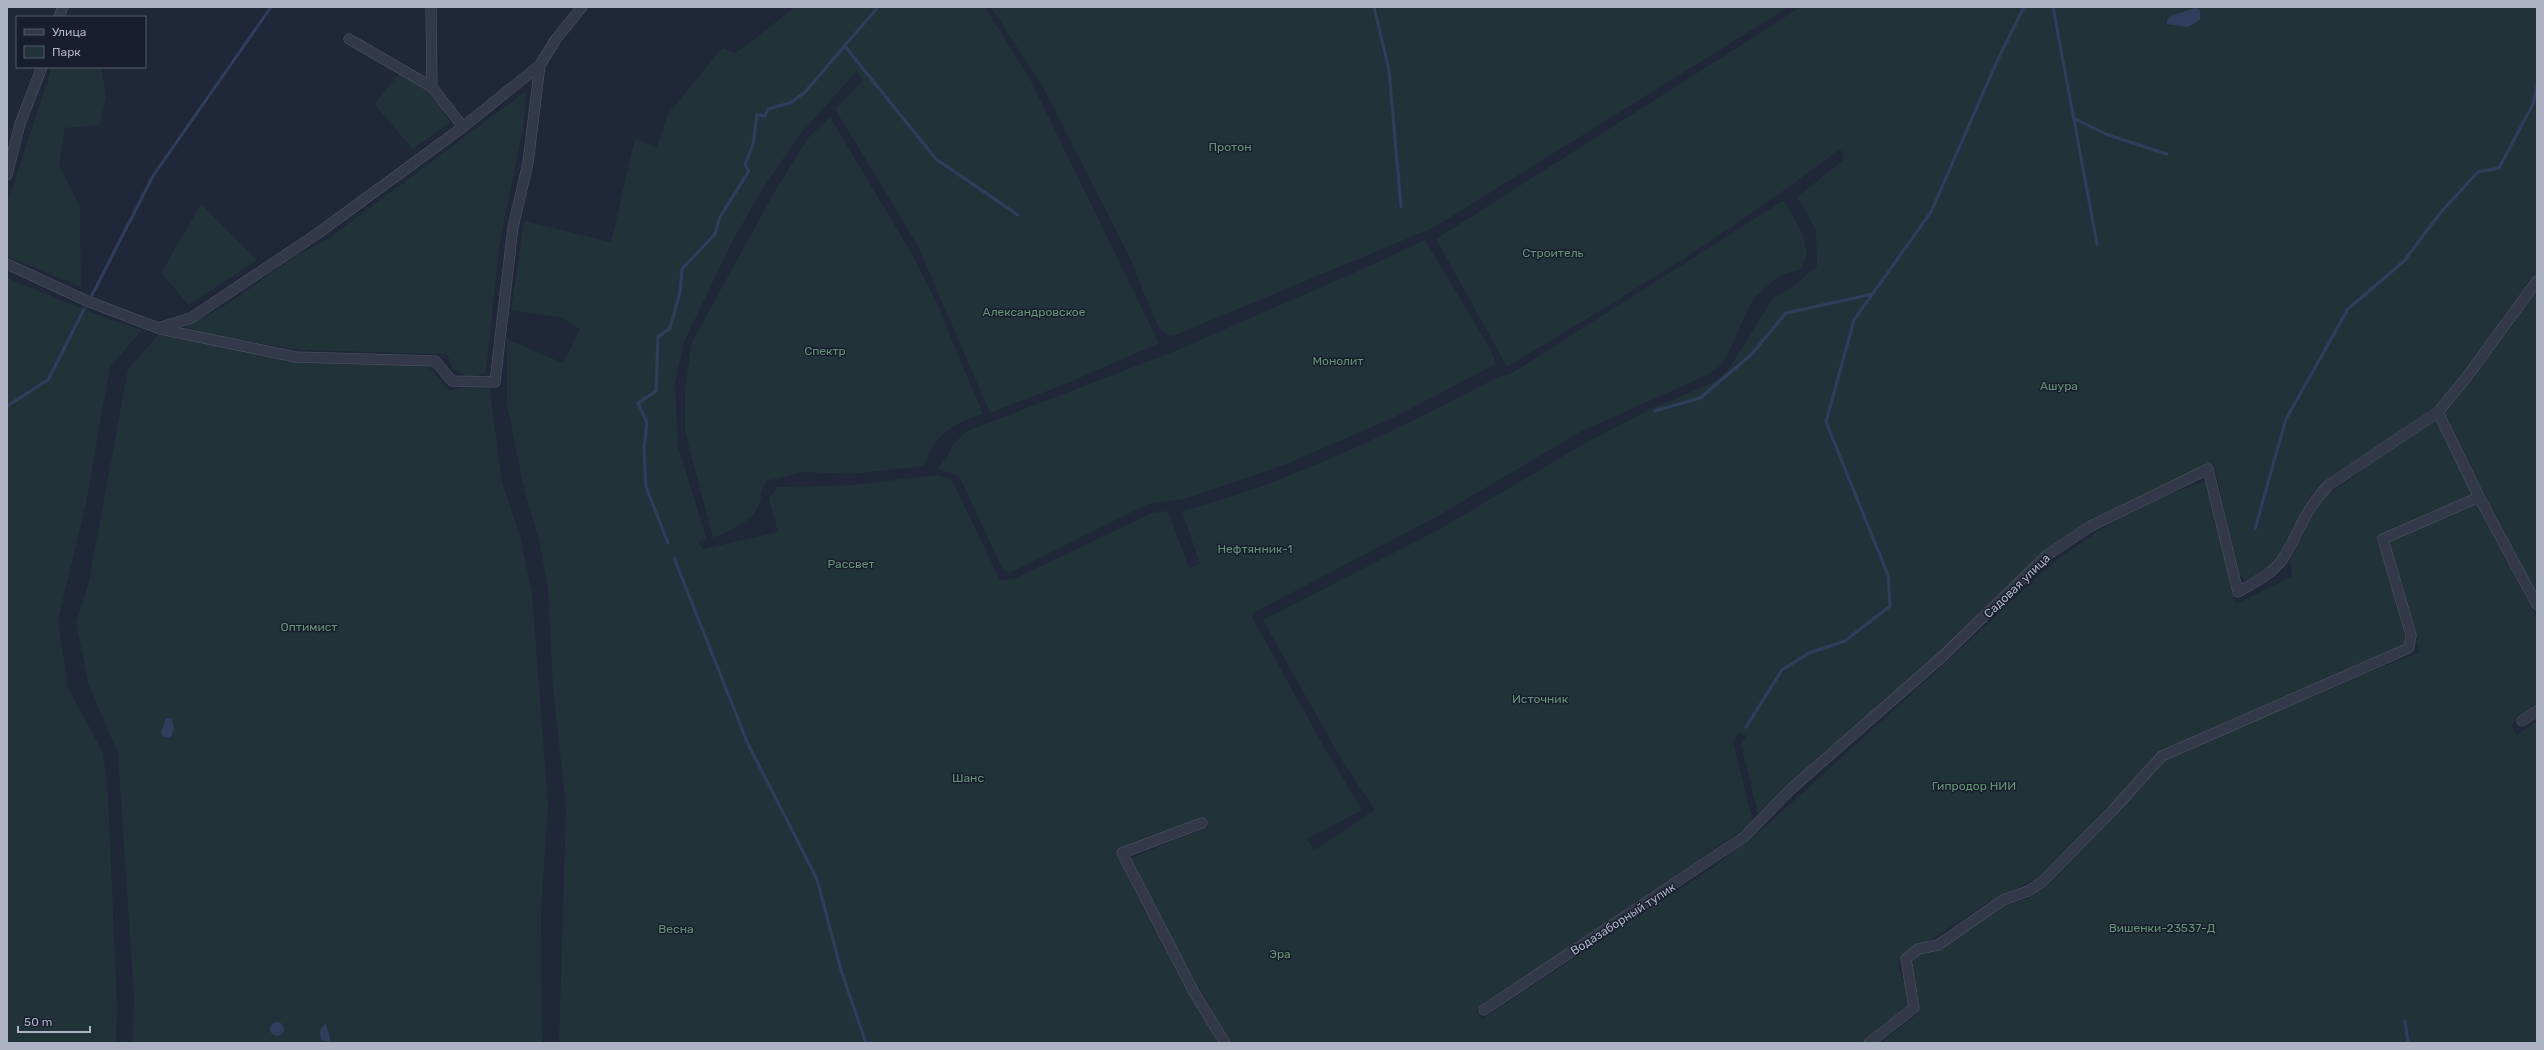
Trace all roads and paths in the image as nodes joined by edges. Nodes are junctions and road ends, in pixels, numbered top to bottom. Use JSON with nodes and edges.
{"nodes":[{"id":1,"x":431,"y":7,"type":"edge"},
{"id":2,"x":582,"y":7,"type":"edge"},
{"id":3,"x":349,"y":39,"type":"dead end"},
{"id":4,"x":540,"y":65,"type":"junction"},
{"id":5,"x":42,"y":68,"type":"edge"},
{"id":6,"x":432,"y":87,"type":"junction"},
{"id":7,"x":463,"y":127,"type":"junction"},
{"id":8,"x":7,"y":175,"type":"edge"},
{"id":9,"x":7,"y":264,"type":"edge"},
{"id":10,"x":2537,"y":281,"type":"edge"},
{"id":11,"x":158,"y":328,"type":"junction"},
{"id":12,"x":2438,"y":412,"type":"junction"},
{"id":13,"x":2479,"y":497,"type":"junction"},
{"id":14,"x":2537,"y":605,"type":"edge"},
{"id":15,"x":2537,"y":711,"type":"edge"},
{"id":16,"x":2522,"y":720,"type":"dead end"},
{"id":17,"x":1202,"y":823,"type":"dead end"},
{"id":18,"x":1758,"y":824,"type":"joint"},
{"id":19,"x":1484,"y":1010,"type":"dead end"},
{"id":20,"x":1225,"y":1043,"type":"edge"},
{"id":21,"x":1869,"y":1043,"type":"edge"}],
"edges":[{"from":1,"to":6,"type":"street"},
{"from":2,"to":4,"type":"street"},
{"from":3,"to":6,"type":"street"},
{"from":4,"to":7,"type":"street"},
{"from":4,"to":11,"type":"street"},
{"from":5,"to":8,"type":"street"},
{"from":6,"to":7,"type":"street"},
{"from":7,"to":11,"type":"street"},
{"from":9,"to":11,"type":"street"},
{"from":10,"to":12,"type":"street"},
{"from":12,"to":13,"type":"street"},
{"from":12,"to":18,"type":"street","name":"Садовая улица"},
{"from":13,"to":14,"type":"street"},
{"from":13,"to":21,"type":"street"},
{"from":15,"to":16,"type":"street"},
{"from":17,"to":20,"type":"street"},
{"from":18,"to":19,"type":"street","name":"Водазаборный тупик"}]}
